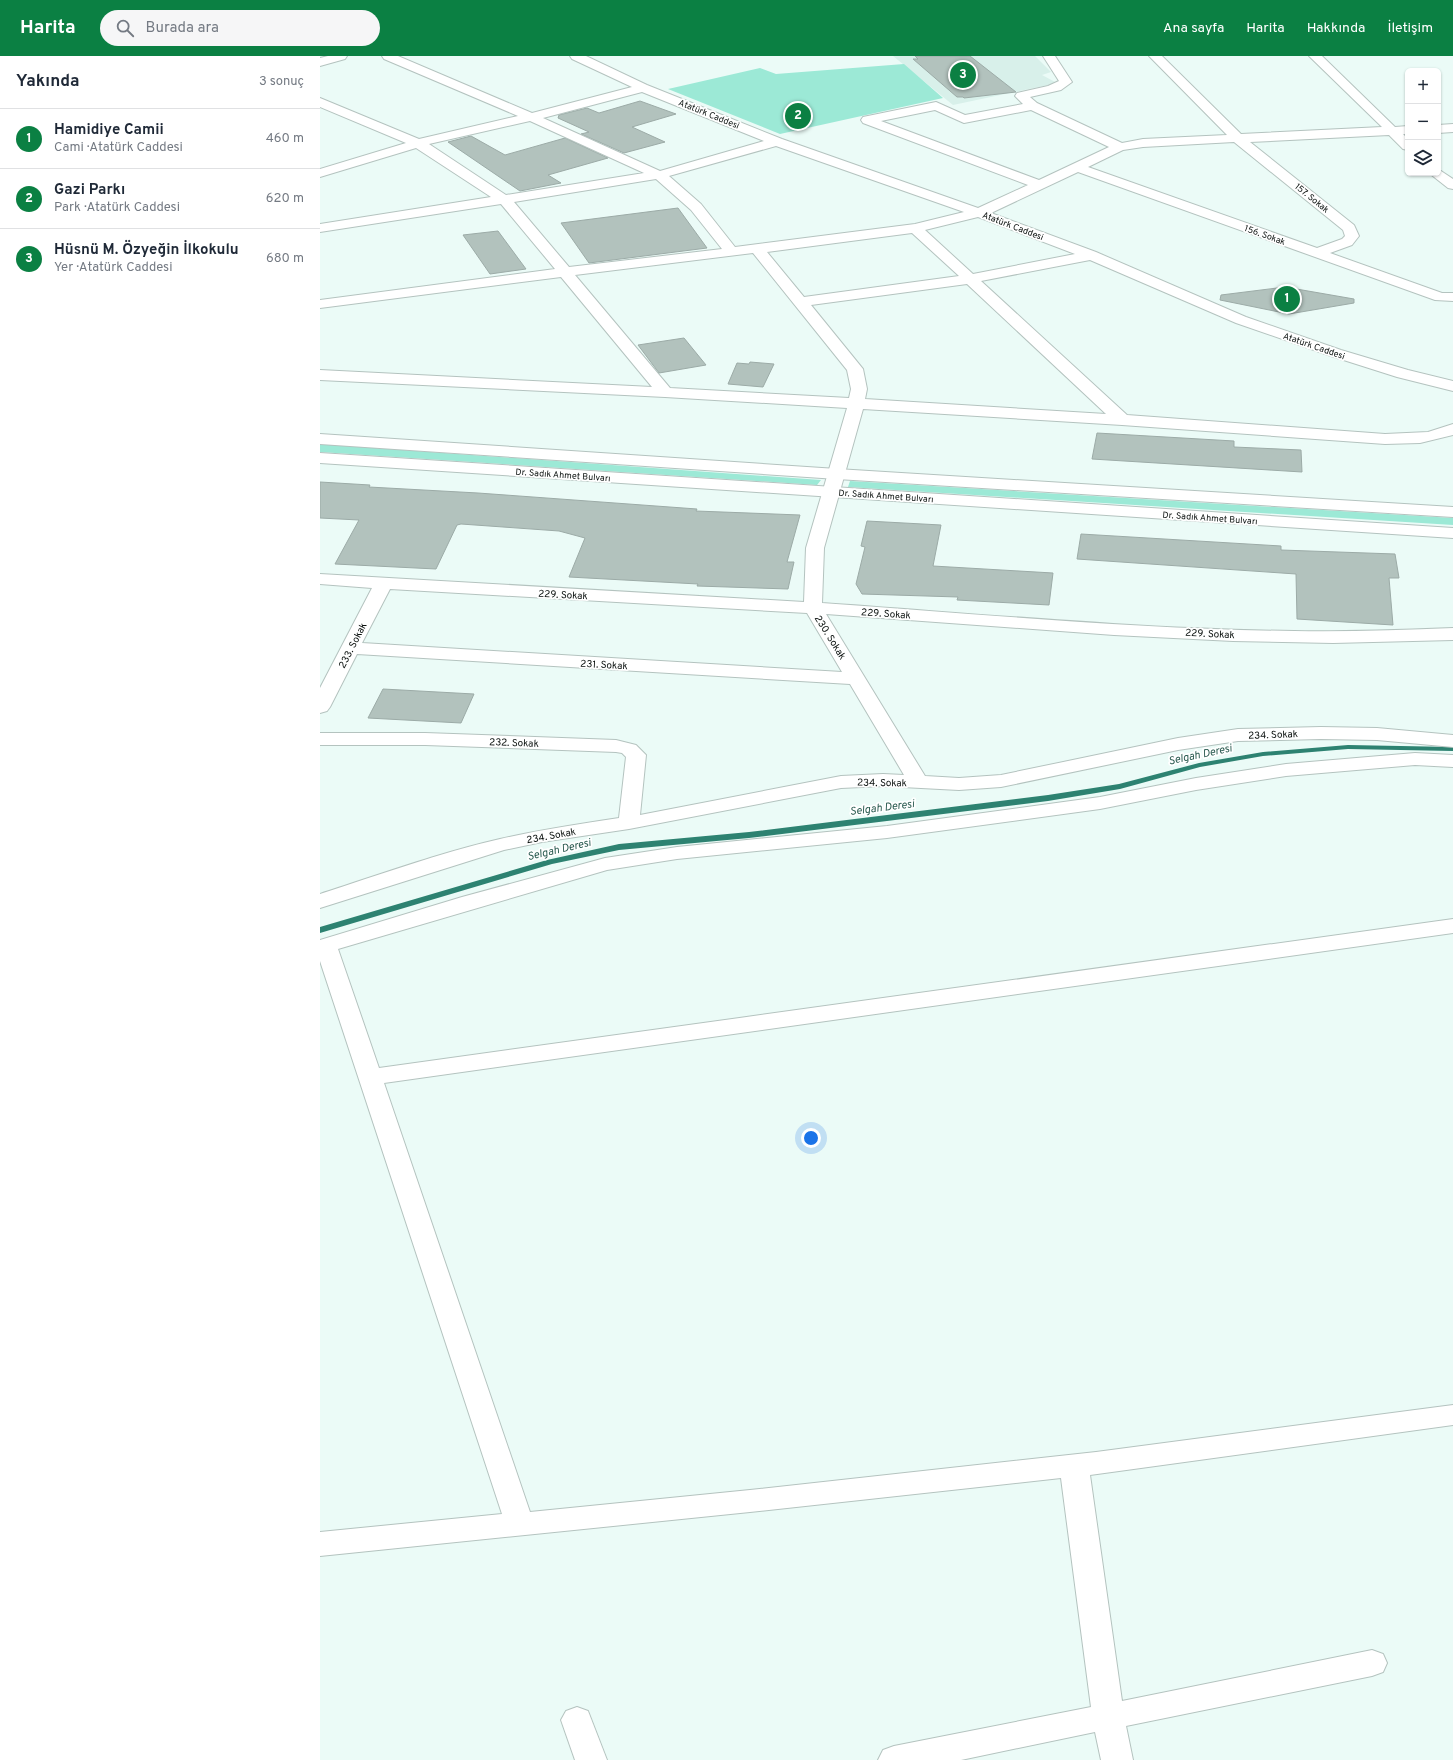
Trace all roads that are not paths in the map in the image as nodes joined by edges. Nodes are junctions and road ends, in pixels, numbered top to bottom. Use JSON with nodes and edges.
{"nodes":[{"id":1,"x":341,"y":56,"type":"edge"},
{"id":2,"x":388,"y":56,"type":"edge"},
{"id":3,"x":576,"y":56,"type":"edge"},
{"id":4,"x":1049,"y":56,"type":"edge"},
{"id":5,"x":1154,"y":56,"type":"edge"},
{"id":6,"x":1315,"y":56,"type":"edge"},
{"id":7,"x":320,"y":62,"type":"edge"},
{"id":8,"x":643,"y":88,"type":"junction"},
{"id":9,"x":320,"y":102,"type":"edge"},
{"id":10,"x":1033,"y":106,"type":"junction"},
{"id":11,"x":530,"y":117,"type":"junction"},
{"id":12,"x":1453,"y":128,"type":"edge"},
{"id":13,"x":1441,"y":129,"type":"edge"},
{"id":14,"x":1405,"y":130,"type":"edge"},
{"id":15,"x":1392,"y":131,"type":"junction"},
{"id":16,"x":1236,"y":138,"type":"junction"},
{"id":17,"x":777,"y":142,"type":"junction"},
{"id":18,"x":418,"y":143,"type":"junction"},
{"id":19,"x":1405,"y":143,"type":"edge"},
{"id":20,"x":1120,"y":147,"type":"junction"},
{"id":21,"x":1077,"y":167,"type":"junction"},
{"id":22,"x":320,"y":173,"type":"edge"},
{"id":23,"x":659,"y":175,"type":"junction"},
{"id":24,"x":1440,"y":176,"type":"edge"},
{"id":25,"x":1040,"y":185,"type":"junction"},
{"id":26,"x":1453,"y":186,"type":"edge"},
{"id":27,"x":505,"y":200,"type":"junction"},
{"id":28,"x":979,"y":213,"type":"junction"},
{"id":29,"x":320,"y":228,"type":"edge"},
{"id":30,"x":915,"y":228,"type":"junction"},
{"id":31,"x":757,"y":249,"type":"junction"},
{"id":32,"x":732,"y":252,"type":"junction"},
{"id":33,"x":1316,"y":253,"type":"junction"},
{"id":34,"x":1091,"y":255,"type":"junction"},
{"id":35,"x":565,"y":272,"type":"junction"},
{"id":36,"x":969,"y":278,"type":"junction"},
{"id":37,"x":1453,"y":297,"type":"edge"},
{"id":38,"x":800,"y":302,"type":"junction"},
{"id":39,"x":320,"y":304,"type":"edge"},
{"id":40,"x":320,"y":375,"type":"edge"},
{"id":41,"x":1453,"y":386,"type":"edge"},
{"id":42,"x":665,"y":392,"type":"junction"},
{"id":43,"x":856,"y":405,"type":"junction"},
{"id":44,"x":1122,"y":420,"type":"junction"},
{"id":45,"x":1453,"y":429,"type":"edge"},
{"id":46,"x":320,"y":439,"type":"edge"},
{"id":47,"x":320,"y":458,"type":"edge"},
{"id":48,"x":837,"y":474,"type":"junction"},
{"id":49,"x":831,"y":493,"type":"junction"},
{"id":50,"x":1453,"y":512,"type":"edge"},
{"id":51,"x":1453,"y":533,"type":"edge"},
{"id":52,"x":320,"y":579,"type":"edge"},
{"id":53,"x":384,"y":583,"type":"junction"},
{"id":54,"x":813,"y":608,"type":"junction"},
{"id":55,"x":1453,"y":634,"type":"edge"},
{"id":56,"x":350,"y":648,"type":"junction"},
{"id":57,"x":857,"y":679,"type":"junction"},
{"id":58,"x":320,"y":707,"type":"edge"},
{"id":59,"x":320,"y":739,"type":"edge"},
{"id":60,"x":1453,"y":741,"type":"edge"},
{"id":61,"x":1453,"y":761,"type":"edge"},
{"id":62,"x":919,"y":783,"type":"junction"},
{"id":63,"x":629,"y":823,"type":"junction"},
{"id":64,"x":320,"y":900,"type":"edge"},
{"id":65,"x":1453,"y":926,"type":"edge"},
{"id":66,"x":323,"y":946,"type":"edge"},
{"id":67,"x":370,"y":1077,"type":"junction"},
{"id":68,"x":1453,"y":1415,"type":"edge"},
{"id":69,"x":1074,"y":1465,"type":"junction"},
{"id":70,"x":519,"y":1523,"type":"junction"},
{"id":71,"x":320,"y":1544,"type":"edge"},
{"id":72,"x":1372,"y":1663,"type":"dead end"},
{"id":73,"x":1108,"y":1716,"type":"junction"},
{"id":74,"x":577,"y":1720,"type":"dead end"},
{"id":75,"x":591,"y":1760,"type":"edge"},
{"id":76,"x":894,"y":1760,"type":"edge"},
{"id":77,"x":1117,"y":1760,"type":"edge"}],
"edges":[{"from":1,"to":7,"type":"street"},
{"from":2,"to":11,"type":"street"},
{"from":3,"to":8,"type":"street","name":"Atatürk Caddesi"},
{"from":4,"to":10,"type":"street"},
{"from":5,"to":16,"type":"street"},
{"from":6,"to":15,"type":"street"},
{"from":8,"to":11,"type":"street"},
{"from":8,"to":17,"type":"street","name":"Atatürk Caddesi"},
{"from":9,"to":18,"type":"street"},
{"from":10,"to":20,"type":"street"},
{"from":10,"to":25,"type":"street"},
{"from":11,"to":18,"type":"street"},
{"from":11,"to":23,"type":"street"},
{"from":12,"to":13,"type":"street"},
{"from":14,"to":15,"type":"street"},
{"from":15,"to":16,"type":"street"},
{"from":15,"to":19,"type":"street"},
{"from":16,"to":20,"type":"street"},
{"from":16,"to":33,"type":"street","name":"157. Sokak"},
{"from":17,"to":23,"type":"street"},
{"from":17,"to":28,"type":"street","name":"Atatürk Caddesi"},
{"from":18,"to":22,"type":"street"},
{"from":18,"to":27,"type":"street"},
{"from":20,"to":21,"type":"street"},
{"from":21,"to":25,"type":"street"},
{"from":21,"to":33,"type":"street","name":"156. Sokak"},
{"from":23,"to":27,"type":"street"},
{"from":23,"to":32,"type":"street"},
{"from":24,"to":26,"type":"street"},
{"from":25,"to":28,"type":"street"},
{"from":27,"to":29,"type":"street"},
{"from":27,"to":35,"type":"street"},
{"from":28,"to":30,"type":"street"},
{"from":28,"to":34,"type":"street","name":"Atatürk Caddesi"},
{"from":30,"to":31,"type":"street"},
{"from":30,"to":36,"type":"street"},
{"from":31,"to":32,"type":"street"},
{"from":31,"to":38,"type":"street","name":"230. Sokak"},
{"from":32,"to":35,"type":"street"},
{"from":33,"to":37,"type":"street","name":"156. Sokak"},
{"from":34,"to":36,"type":"street"},
{"from":34,"to":41,"type":"street","name":"Atatürk Caddesi"},
{"from":35,"to":39,"type":"street"},
{"from":35,"to":42,"type":"street"},
{"from":36,"to":38,"type":"street"},
{"from":36,"to":44,"type":"street"},
{"from":38,"to":43,"type":"street","name":"230. Sokak"},
{"from":40,"to":42,"type":"street"},
{"from":42,"to":43,"type":"street"},
{"from":43,"to":44,"type":"street"},
{"from":43,"to":48,"type":"street","name":"230. Sokak"},
{"from":44,"to":45,"type":"street"},
{"from":46,"to":48,"type":"street","name":"Dr. Sadık Ahmet Bulvarı"},
{"from":47,"to":49,"type":"street","name":"Dr. Sadık Ahmet Bulvarı"},
{"from":48,"to":49,"type":"street","name":"230. Sokak"},
{"from":48,"to":50,"type":"street","name":"Dr. Sadık Ahmet Bulvarı"},
{"from":49,"to":51,"type":"street","name":"Dr. Sadık Ahmet Bulvarı"},
{"from":49,"to":54,"type":"street","name":"230. Sokak"},
{"from":52,"to":53,"type":"street","name":"229. Sokak"},
{"from":53,"to":54,"type":"street","name":"229. Sokak"},
{"from":53,"to":56,"type":"street","name":"233. Sokak"},
{"from":54,"to":55,"type":"street","name":"229. Sokak"},
{"from":54,"to":57,"type":"street","name":"230. Sokak"},
{"from":56,"to":57,"type":"street","name":"231. Sokak"},
{"from":56,"to":58,"type":"street","name":"233. Sokak"},
{"from":57,"to":62,"type":"street","name":"230. Sokak"},
{"from":59,"to":63,"type":"street","name":"232. Sokak"},
{"from":60,"to":62,"type":"street","name":"234. Sokak"},
{"from":61,"to":66,"type":"street"},
{"from":62,"to":63,"type":"street","name":"234. Sokak"},
{"from":63,"to":64,"type":"street","name":"234. Sokak"},
{"from":65,"to":67,"type":"street"},
{"from":66,"to":67,"type":"street"},
{"from":67,"to":70,"type":"street"},
{"from":68,"to":69,"type":"street"},
{"from":69,"to":70,"type":"street"},
{"from":69,"to":73,"type":"street"},
{"from":70,"to":71,"type":"street"},
{"from":72,"to":73,"type":"street"},
{"from":73,"to":76,"type":"street"},
{"from":73,"to":77,"type":"street"},
{"from":74,"to":75,"type":"street"}]}
